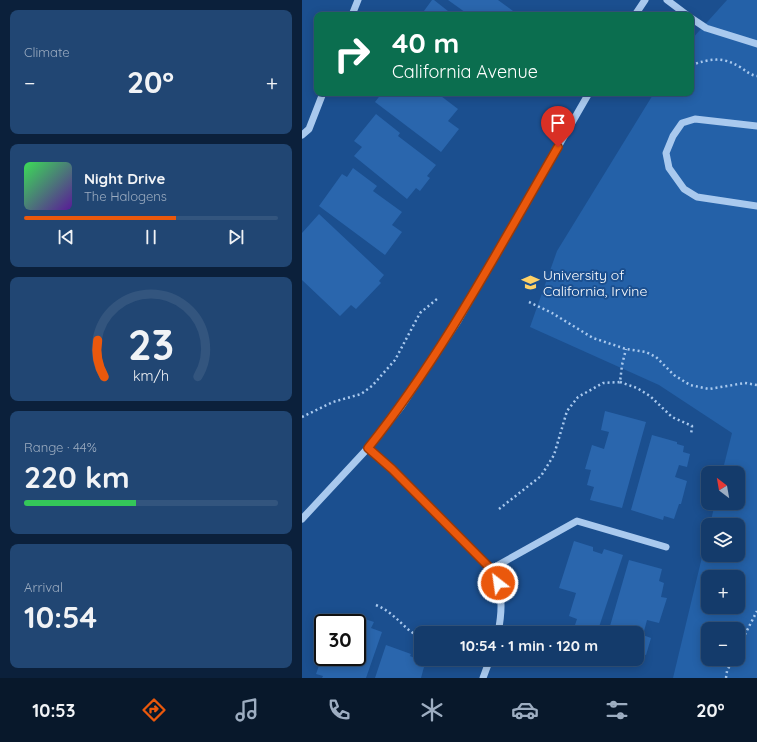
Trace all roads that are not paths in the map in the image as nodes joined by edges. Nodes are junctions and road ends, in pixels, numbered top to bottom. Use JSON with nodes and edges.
{"nodes":[{"id":1,"x":358,"y":0,"type":"edge"},
{"id":2,"x":645,"y":0,"type":"edge"},
{"id":3,"x":667,"y":0,"type":"edge"},
{"id":4,"x":353,"y":12,"type":"edge"},
{"id":5,"x":637,"y":12,"type":"edge"},
{"id":6,"x":683,"y":12,"type":"edge"},
{"id":7,"x":694,"y":20,"type":"edge"},
{"id":8,"x":757,"y":44,"type":"edge"},
{"id":9,"x":322,"y":96,"type":"edge"},
{"id":10,"x":587,"y":96,"type":"edge"},
{"id":11,"x":757,"y":126,"type":"edge"},
{"id":12,"x":302,"y":135,"type":"edge"},
{"id":13,"x":757,"y":206,"type":"edge"},
{"id":14,"x":368,"y":448,"type":"junction"},
{"id":15,"x":302,"y":518,"type":"edge"},
{"id":16,"x":666,"y":548,"type":"dead end"},
{"id":17,"x":491,"y":569,"type":"junction"},
{"id":18,"x":499,"y":626,"type":"edge"},
{"id":19,"x":487,"y":666,"type":"edge"},
{"id":20,"x":483,"y":678,"type":"edge"}],
"edges":[{"from":1,"to":4,"type":"street"},
{"from":2,"to":5,"type":"street"},
{"from":3,"to":6,"type":"street"},
{"from":7,"to":8,"type":"street"},
{"from":9,"to":12,"type":"street"},
{"from":10,"to":14,"type":"street"},
{"from":11,"to":13,"type":"street"},
{"from":14,"to":15,"type":"street"},
{"from":14,"to":17,"type":"street"},
{"from":16,"to":17,"type":"street"},
{"from":17,"to":18,"type":"street"},
{"from":19,"to":20,"type":"street"}]}
